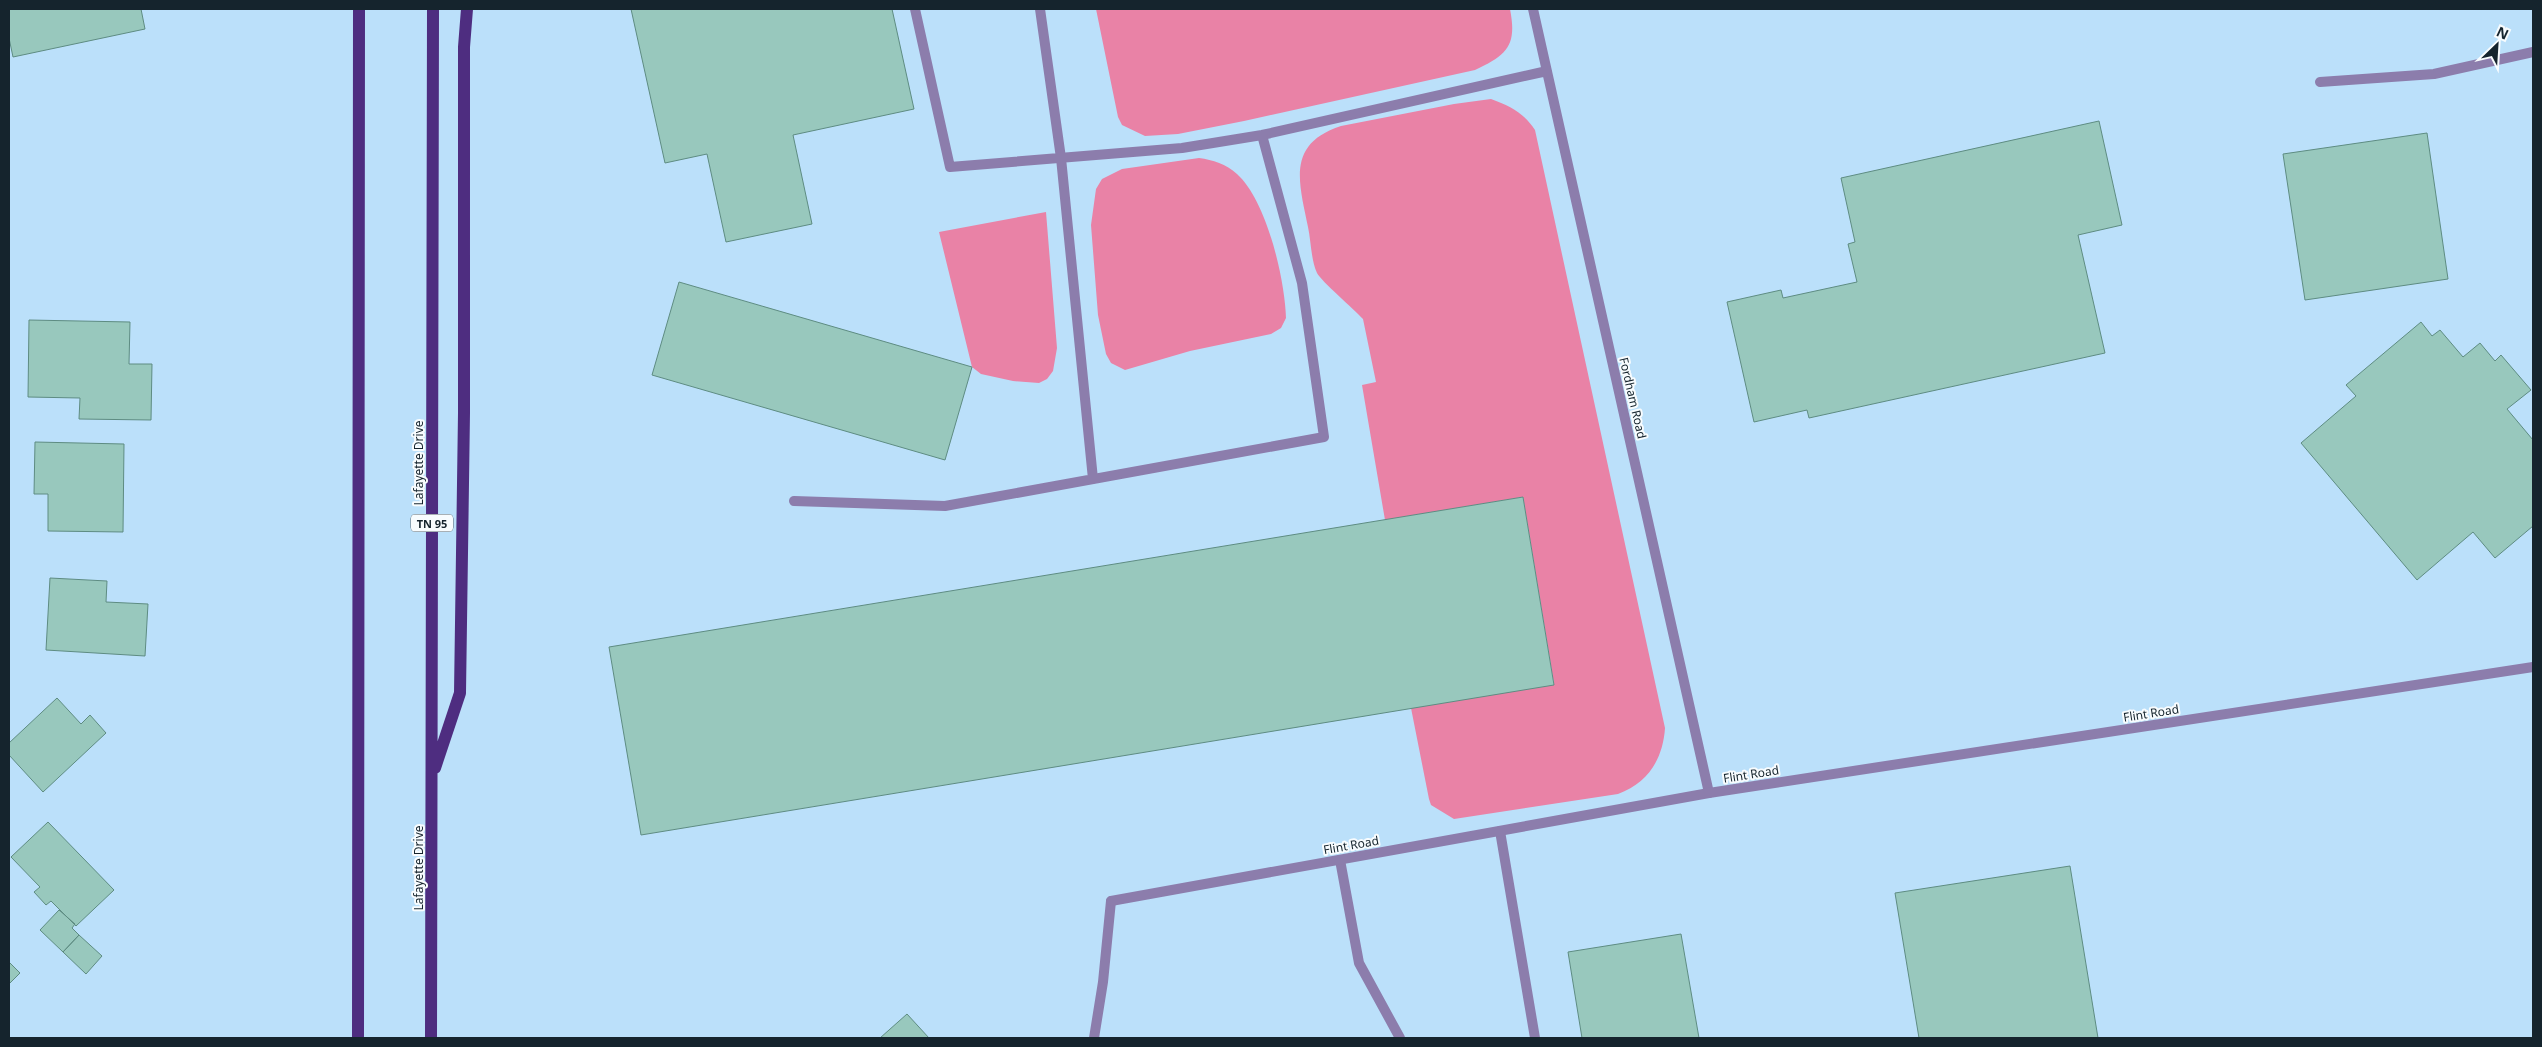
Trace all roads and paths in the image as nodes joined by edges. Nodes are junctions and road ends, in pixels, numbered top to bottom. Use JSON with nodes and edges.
{"nodes":[{"id":1,"x":359,"y":9,"type":"edge"},
{"id":2,"x":433,"y":9,"type":"edge"},
{"id":3,"x":467,"y":9,"type":"edge"},
{"id":4,"x":914,"y":9,"type":"edge"},
{"id":5,"x":1040,"y":9,"type":"edge"},
{"id":6,"x":1533,"y":9,"type":"edge"},
{"id":7,"x":2533,"y":52,"type":"edge"},
{"id":8,"x":1547,"y":71,"type":"junction"},
{"id":9,"x":2320,"y":82,"type":"dead end"},
{"id":10,"x":1262,"y":135,"type":"junction"},
{"id":11,"x":1061,"y":158,"type":"junction"},
{"id":12,"x":1093,"y":479,"type":"junction"},
{"id":13,"x":794,"y":501,"type":"dead end"},
{"id":14,"x":2533,"y":667,"type":"edge"},
{"id":15,"x":431,"y":779,"type":"junction"},
{"id":16,"x":1709,"y":793,"type":"junction"},
{"id":17,"x":1500,"y":831,"type":"junction"},
{"id":18,"x":1340,"y":860,"type":"junction"},
{"id":19,"x":358,"y":1038,"type":"edge"},
{"id":20,"x":431,"y":1038,"type":"edge"},
{"id":21,"x":1094,"y":1038,"type":"edge"},
{"id":22,"x":1400,"y":1038,"type":"edge"},
{"id":23,"x":1535,"y":1038,"type":"edge"}],
"edges":[{"from":1,"to":19,"type":"main road"},
{"from":2,"to":15,"type":"main road","name":"Lafayette Drive","number":"TN 95"},
{"from":3,"to":15,"type":"main road"},
{"from":4,"to":11,"type":"street"},
{"from":5,"to":11,"type":"street"},
{"from":6,"to":8,"type":"street","name":"Fordham Road"},
{"from":7,"to":9,"type":"street"},
{"from":8,"to":10,"type":"street"},
{"from":8,"to":16,"type":"street","name":"Fordham Road"},
{"from":10,"to":11,"type":"street"},
{"from":10,"to":12,"type":"street"},
{"from":11,"to":12,"type":"street"},
{"from":12,"to":13,"type":"street"},
{"from":14,"to":16,"type":"street","name":"Flint Road"},
{"from":15,"to":20,"type":"main road","name":"Lafayette Drive","number":"TN 95"},
{"from":16,"to":17,"type":"street","name":"Flint Road"},
{"from":17,"to":18,"type":"street","name":"Flint Road"},
{"from":17,"to":23,"type":"street"},
{"from":18,"to":21,"type":"street","name":"Flint Road"},
{"from":18,"to":22,"type":"street"}]}
